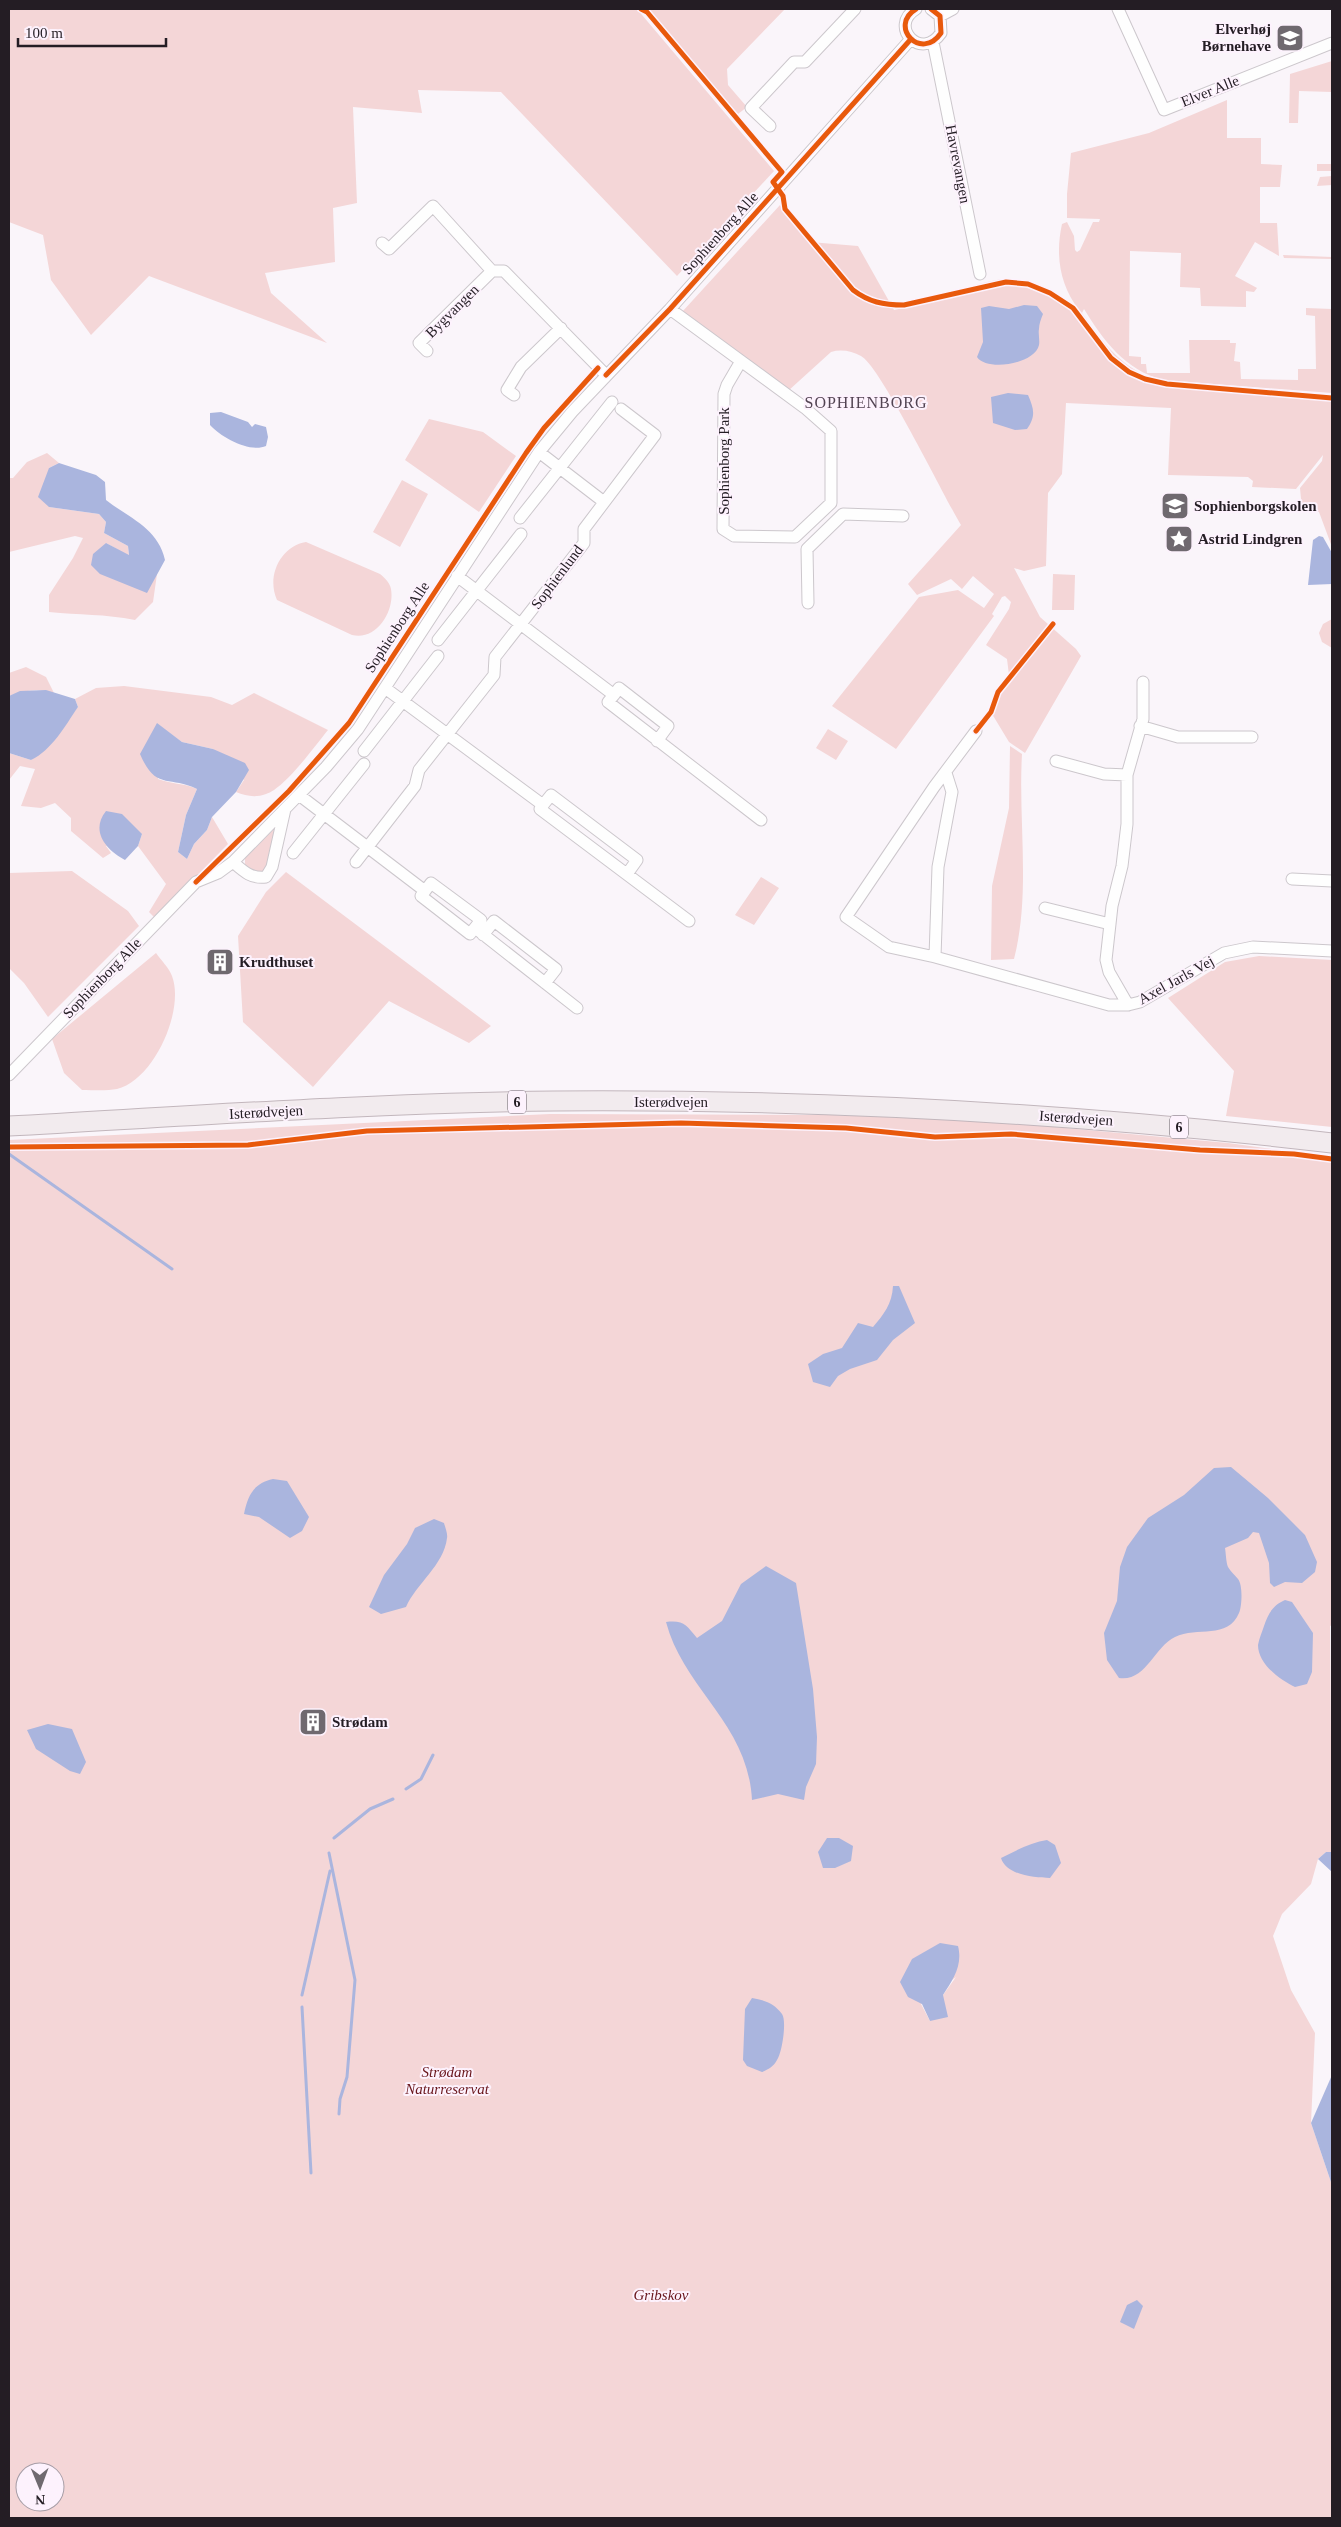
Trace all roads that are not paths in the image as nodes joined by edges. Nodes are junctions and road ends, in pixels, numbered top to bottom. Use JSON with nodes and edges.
{"nodes":[{"id":1,"x":855,"y":9,"type":"edge"},
{"id":2,"x":916,"y":9,"type":"edge"},
{"id":3,"x":953,"y":9,"type":"edge"},
{"id":4,"x":1118,"y":9,"type":"edge"},
{"id":5,"x":936,"y":13,"type":"edge"},
{"id":6,"x":911,"y":39,"type":"junction"},
{"id":7,"x":933,"y":42,"type":"junction"},
{"id":8,"x":1332,"y":43,"type":"edge"},
{"id":9,"x":770,"y":126,"type":"dead end"},
{"id":10,"x":382,"y":243,"type":"dead end"},
{"id":11,"x":492,"y":271,"type":"junction"},
{"id":12,"x":980,"y":274,"type":"dead end"},
{"id":13,"x":670,"y":308,"type":"junction"},
{"id":14,"x":561,"y":328,"type":"junction"},
{"id":15,"x":427,"y":351,"type":"dead end"},
{"id":16,"x":741,"y":361,"type":"junction"},
{"id":17,"x":606,"y":375,"type":"junction"},
{"id":18,"x":514,"y":396,"type":"dead end"},
{"id":19,"x":539,"y":452,"type":"junction"},
{"id":20,"x":560,"y":468,"type":"junction"},
{"id":21,"x":831,"y":495,"type":"junction"},
{"id":22,"x":604,"y":502,"type":"junction"},
{"id":23,"x":850,"y":515,"type":"junction"},
{"id":24,"x":903,"y":516,"type":"dead end"},
{"id":25,"x":520,"y":518,"type":"dead end"},
{"id":26,"x":521,"y":534,"type":"dead end"},
{"id":27,"x":788,"y":537,"type":"junction"},
{"id":28,"x":807,"y":557,"type":"junction"},
{"id":29,"x":457,"y":576,"type":"junction"},
{"id":30,"x":476,"y":591,"type":"junction"},
{"id":31,"x":808,"y":603,"type":"dead end"},
{"id":32,"x":521,"y":625,"type":"junction"},
{"id":33,"x":438,"y":640,"type":"dead end"},
{"id":34,"x":438,"y":656,"type":"dead end"},
{"id":35,"x":1143,"y":682,"type":"dead end"},
{"id":36,"x":385,"y":688,"type":"junction"},
{"id":37,"x":614,"y":695,"type":"junction"},
{"id":38,"x":403,"y":701,"type":"junction"},
{"id":39,"x":1140,"y":726,"type":"junction"},
{"id":40,"x":976,"y":731,"type":"dead end"},
{"id":41,"x":447,"y":734,"type":"junction"},
{"id":42,"x":1252,"y":737,"type":"dead end"},
{"id":43,"x":657,"y":740,"type":"junction"},
{"id":44,"x":364,"y":750,"type":"dead end"},
{"id":45,"x":1056,"y":760,"type":"dead end"},
{"id":46,"x":364,"y":764,"type":"dead end"},
{"id":47,"x":946,"y":773,"type":"junction"},
{"id":48,"x":1127,"y":775,"type":"junction"},
{"id":49,"x":299,"y":795,"type":"junction"},
{"id":50,"x":543,"y":805,"type":"junction"},
{"id":51,"x":285,"y":809,"type":"junction"},
{"id":52,"x":322,"y":815,"type":"junction"},
{"id":53,"x":761,"y":820,"type":"dead end"},
{"id":54,"x":367,"y":848,"type":"junction"},
{"id":55,"x":293,"y":853,"type":"dead end"},
{"id":56,"x":233,"y":862,"type":"junction"},
{"id":57,"x":356,"y":862,"type":"dead end"},
{"id":58,"x":627,"y":874,"type":"junction"},
{"id":59,"x":1292,"y":879,"type":"dead end"},
{"id":60,"x":1332,"y":882,"type":"edge"},
{"id":61,"x":425,"y":891,"type":"junction"},
{"id":62,"x":1045,"y":908,"type":"dead end"},
{"id":63,"x":689,"y":921,"type":"dead end"},
{"id":64,"x":1110,"y":924,"type":"junction"},
{"id":65,"x":479,"y":932,"type":"junction"},
{"id":66,"x":1332,"y":951,"type":"edge"},
{"id":67,"x":935,"y":957,"type":"junction"},
{"id":68,"x":545,"y":983,"type":"junction"},
{"id":69,"x":1128,"y":1005,"type":"junction"},
{"id":70,"x":577,"y":1008,"type":"dead end"},
{"id":71,"x":9,"y":1075,"type":"edge"},
{"id":72,"x":9,"y":1126,"type":"edge"},
{"id":73,"x":1332,"y":1144,"type":"edge"}],
"edges":[{"from":1,"to":9,"type":"street"},
{"from":2,"to":6,"type":"street"},
{"from":3,"to":5,"type":"street"},
{"from":4,"to":8,"type":"street","name":"Elver Alle"},
{"from":5,"to":7,"type":"street"},
{"from":6,"to":7,"type":"street"},
{"from":6,"to":13,"type":"street","name":"Sophienborg Alle"},
{"from":7,"to":12,"type":"street","name":"Havrevangen"},
{"from":10,"to":11,"type":"street"},
{"from":11,"to":14,"type":"street"},
{"from":11,"to":15,"type":"street","name":"Bygvangen"},
{"from":13,"to":16,"type":"street"},
{"from":13,"to":17,"type":"street","name":"Sophienborg Alle"},
{"from":14,"to":17,"type":"street"},
{"from":14,"to":18,"type":"street"},
{"from":16,"to":21,"type":"street"},
{"from":16,"to":27,"type":"street","name":"Sophienborg Park"},
{"from":17,"to":19,"type":"street","name":"Sophienborg Alle"},
{"from":19,"to":20,"type":"street"},
{"from":19,"to":29,"type":"street","name":"Sophienborg Alle"},
{"from":20,"to":22,"type":"street"},
{"from":20,"to":22,"type":"street","name":"Sophienlund"},
{"from":20,"to":25,"type":"street","name":"Sophienlund"},
{"from":21,"to":23,"type":"street"},
{"from":21,"to":27,"type":"street"},
{"from":22,"to":32,"type":"street","name":"Sophienlund"},
{"from":23,"to":24,"type":"street"},
{"from":23,"to":28,"type":"street"},
{"from":26,"to":30,"type":"street"},
{"from":27,"to":28,"type":"street"},
{"from":28,"to":31,"type":"street"},
{"from":29,"to":30,"type":"street","name":"Sophienlund"},
{"from":29,"to":36,"type":"street","name":"Sophienborg Alle"},
{"from":30,"to":32,"type":"street","name":"Sophienlund"},
{"from":30,"to":33,"type":"street"},
{"from":32,"to":37,"type":"street","name":"Sophienlund"},
{"from":32,"to":41,"type":"street","name":"Sophienlund"},
{"from":34,"to":38,"type":"street"},
{"from":35,"to":39,"type":"street"},
{"from":36,"to":38,"type":"street"},
{"from":36,"to":49,"type":"street","name":"Sophienborg Alle"},
{"from":37,"to":43,"type":"street"},
{"from":37,"to":43,"type":"street","name":"Sophienlund"},
{"from":38,"to":41,"type":"street"},
{"from":38,"to":44,"type":"street"},
{"from":39,"to":42,"type":"street"},
{"from":39,"to":48,"type":"street"},
{"from":40,"to":47,"type":"street","name":"Axel Jarls Vej"},
{"from":41,"to":50,"type":"street"},
{"from":41,"to":54,"type":"street","name":"Sophienlund"},
{"from":43,"to":53,"type":"street"},
{"from":45,"to":48,"type":"street"},
{"from":46,"to":52,"type":"street"},
{"from":47,"to":67,"type":"street"},
{"from":47,"to":67,"type":"street","name":"Axel Jarls Vej"},
{"from":48,"to":64,"type":"street"},
{"from":49,"to":51,"type":"street","name":"Sophienborg Alle"},
{"from":49,"to":52,"type":"street"},
{"from":50,"to":58,"type":"street"},
{"from":50,"to":58,"type":"street"},
{"from":51,"to":56,"type":"street","name":"Sophienborg Alle"},
{"from":51,"to":56,"type":"street"},
{"from":52,"to":54,"type":"street"},
{"from":52,"to":55,"type":"street"},
{"from":54,"to":57,"type":"street","name":"Sophienlund"},
{"from":54,"to":61,"type":"street"},
{"from":56,"to":71,"type":"street","name":"Sophienborg Alle"},
{"from":58,"to":63,"type":"street"},
{"from":59,"to":60,"type":"street"},
{"from":61,"to":65,"type":"street"},
{"from":61,"to":65,"type":"street"},
{"from":62,"to":64,"type":"street"},
{"from":64,"to":69,"type":"street"},
{"from":65,"to":68,"type":"street"},
{"from":65,"to":68,"type":"street"},
{"from":66,"to":69,"type":"street","name":"Axel Jarls Vej"},
{"from":67,"to":69,"type":"street","name":"Axel Jarls Vej"},
{"from":68,"to":70,"type":"street"},
{"from":72,"to":73,"type":"highway","name":"Isterødvejen","number":"6"}]}
